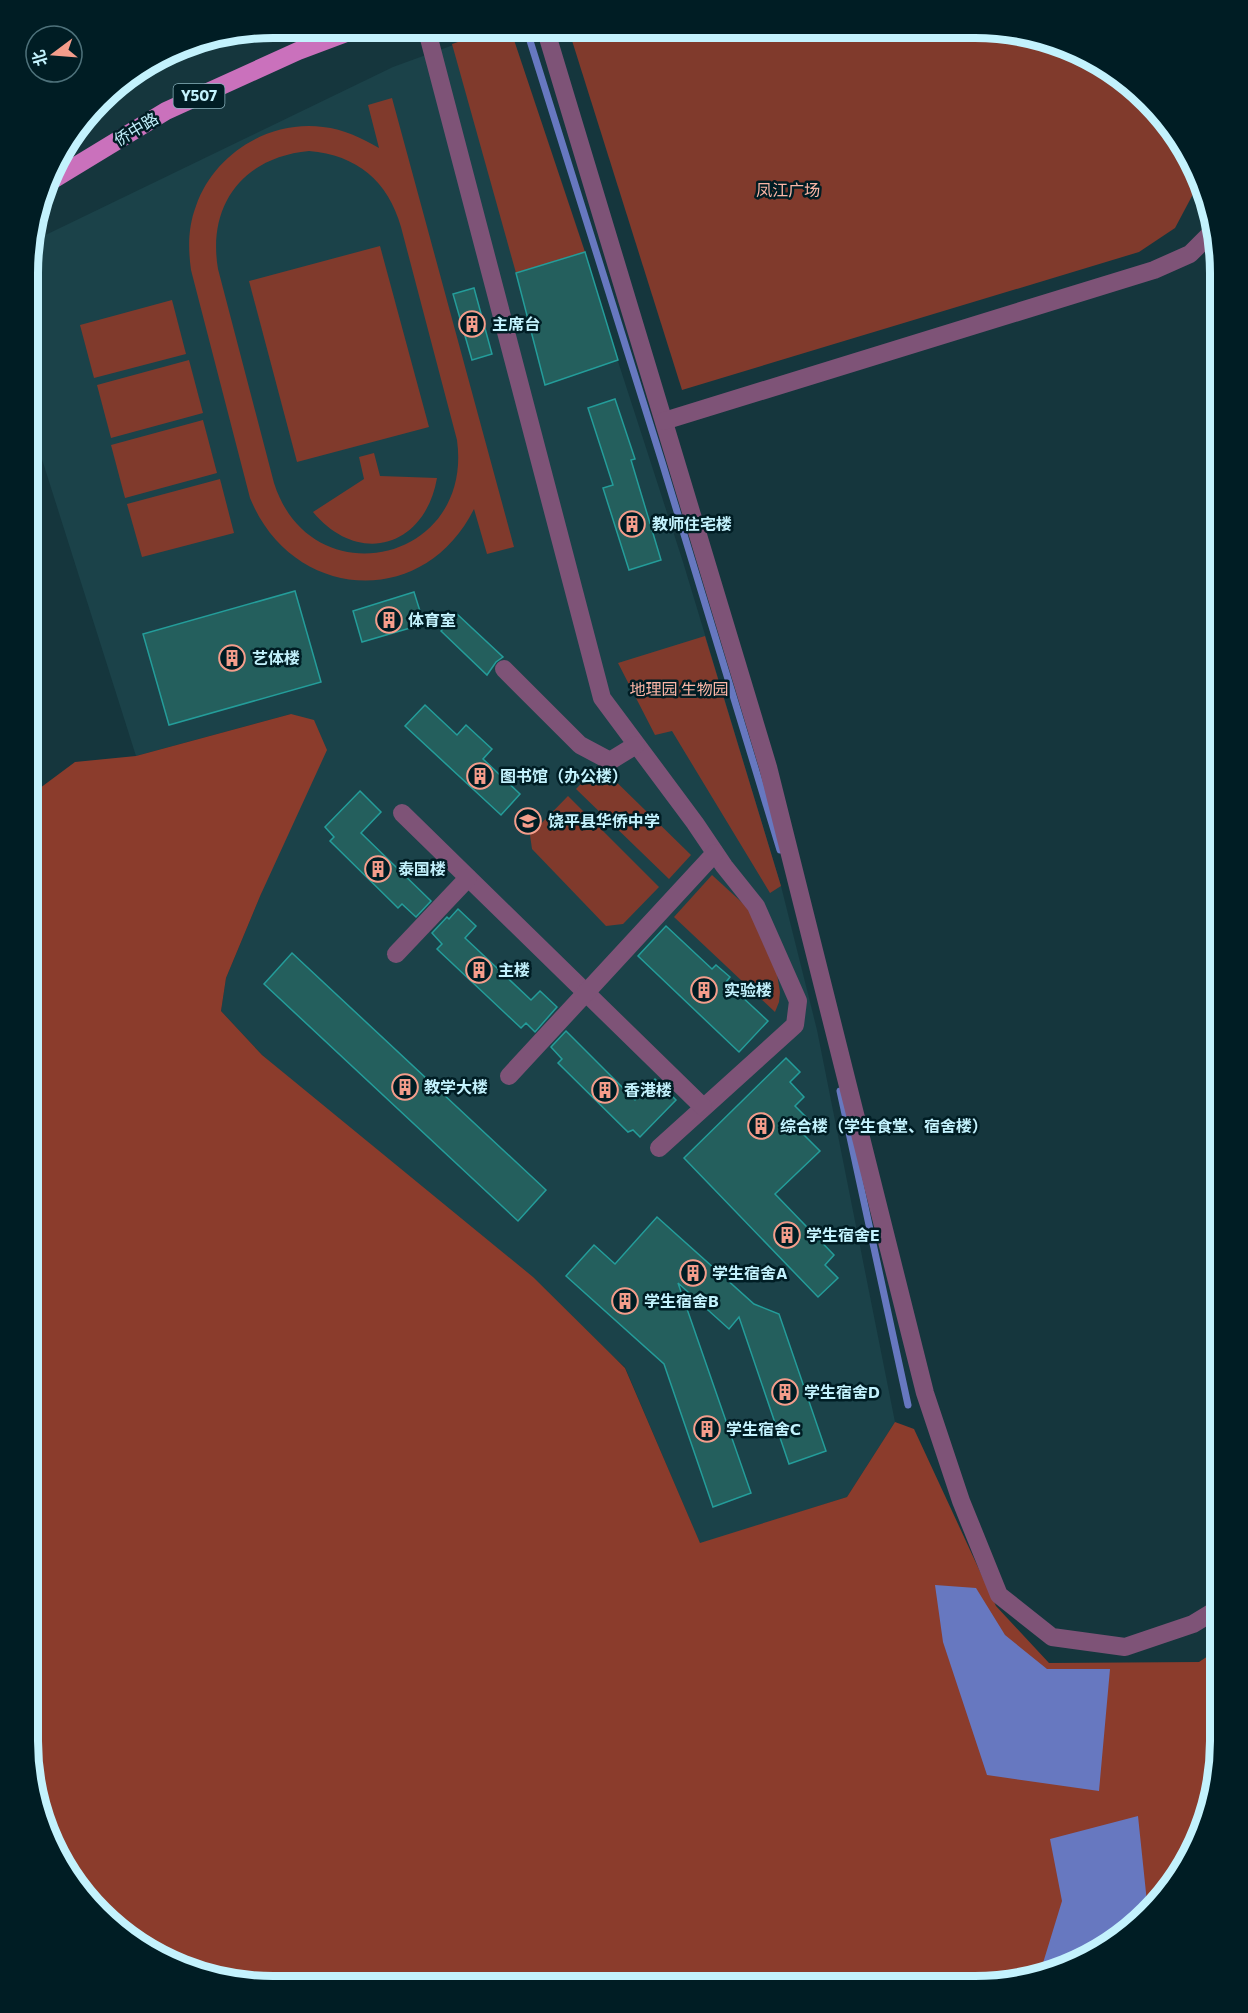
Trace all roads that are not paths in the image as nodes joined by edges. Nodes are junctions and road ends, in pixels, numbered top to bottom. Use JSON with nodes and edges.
{"nodes":[{"id":1,"x":333,"y":38,"type":"edge"},
{"id":2,"x":429,"y":38,"type":"edge"},
{"id":3,"x":548,"y":38,"type":"edge"},
{"id":4,"x":57,"y":177,"type":"edge"},
{"id":5,"x":1207,"y":237,"type":"edge"},
{"id":6,"x":664,"y":421,"type":"junction"},
{"id":7,"x":504,"y":669,"type":"dead end"},
{"id":8,"x":636,"y":745,"type":"junction"},
{"id":9,"x":402,"y":813,"type":"dead end"},
{"id":10,"x":716,"y":853,"type":"junction"},
{"id":11,"x":468,"y":878,"type":"junction"},
{"id":12,"x":396,"y":954,"type":"dead end"},
{"id":13,"x":586,"y":993,"type":"junction"},
{"id":14,"x":509,"y":1076,"type":"dead end"},
{"id":15,"x":702,"y":1107,"type":"junction"},
{"id":16,"x":659,"y":1148,"type":"dead end"},
{"id":17,"x":1210,"y":1614,"type":"edge"}],
"edges":[{"from":1,"to":4,"type":"main road","name":"侨中路","number":"Y507"},
{"from":2,"to":8,"type":"street"},
{"from":3,"to":6,"type":"street"},
{"from":5,"to":6,"type":"street"},
{"from":6,"to":17,"type":"street"},
{"from":7,"to":8,"type":"street"},
{"from":8,"to":10,"type":"street"},
{"from":9,"to":11,"type":"street"},
{"from":10,"to":13,"type":"street"},
{"from":10,"to":15,"type":"street"},
{"from":11,"to":12,"type":"street"},
{"from":11,"to":13,"type":"street"},
{"from":13,"to":14,"type":"street"},
{"from":13,"to":15,"type":"street"},
{"from":15,"to":16,"type":"street"}]}
